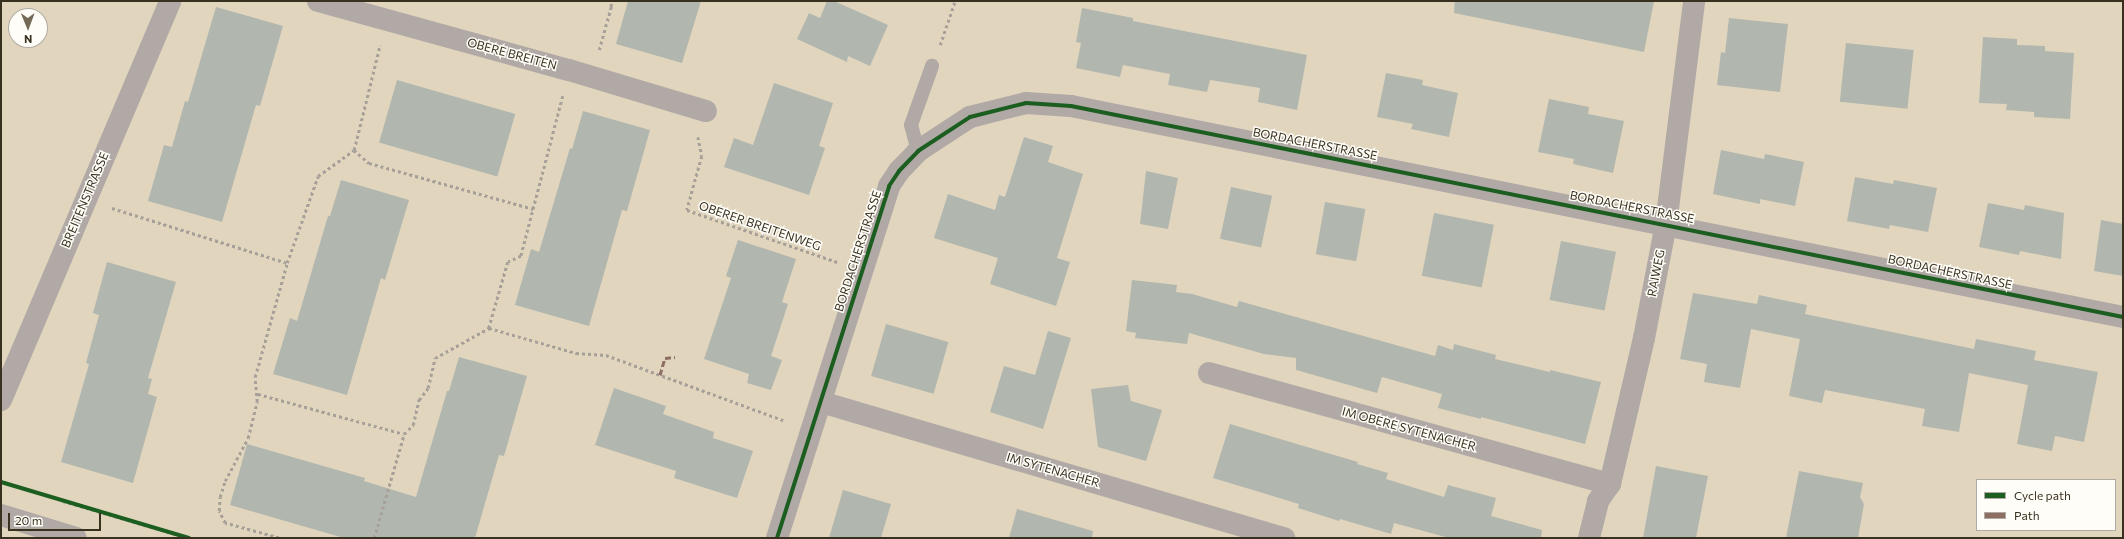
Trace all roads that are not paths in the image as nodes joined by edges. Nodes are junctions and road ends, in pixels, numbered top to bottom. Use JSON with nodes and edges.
{"nodes":[{"id":1,"x":170,"y":1,"type":"edge"},
{"id":2,"x":318,"y":1,"type":"edge"},
{"id":3,"x":1694,"y":1,"type":"edge"},
{"id":4,"x":932,"y":66,"type":"dead end"},
{"id":5,"x":697,"y":109,"type":"road end"},
{"id":6,"x":918,"y":151,"type":"junction"},
{"id":7,"x":1666,"y":224,"type":"junction"},
{"id":8,"x":2123,"y":317,"type":"edge"},
{"id":9,"x":1209,"y":373,"type":"dead end"},
{"id":10,"x":1,"y":400,"type":"edge"},
{"id":11,"x":821,"y":402,"type":"junction"},
{"id":12,"x":1610,"y":484,"type":"junction"},
{"id":13,"x":1,"y":515,"type":"edge"},
{"id":14,"x":76,"y":538,"type":"edge"},
{"id":15,"x":777,"y":538,"type":"edge"},
{"id":16,"x":1284,"y":538,"type":"edge"},
{"id":17,"x":1589,"y":538,"type":"edge"}],
"edges":[{"from":1,"to":10,"type":"street","name":"BREITENSTRASSE"},
{"from":2,"to":5,"type":"street","name":"OBERE BREITEN"},
{"from":3,"to":7,"type":"street","name":"RAIWEG"},
{"from":4,"to":6,"type":"lane"},
{"from":6,"to":7,"type":"street","name":"BORDACHERSTRASSE"},
{"from":6,"to":11,"type":"street","name":"BORDACHERSTRASSE"},
{"from":7,"to":8,"type":"street","name":"BORDACHERSTRASSE"},
{"from":7,"to":12,"type":"street","name":"RAIWEG"},
{"from":9,"to":12,"type":"street","name":"IM OBERE SYTENACHER"},
{"from":11,"to":15,"type":"street","name":"BORDACHERSTRASSE"},
{"from":11,"to":16,"type":"street","name":"IM SYTENACHER"},
{"from":12,"to":17,"type":"street","name":"RAIWEG"},
{"from":13,"to":14,"type":"street"}]}
